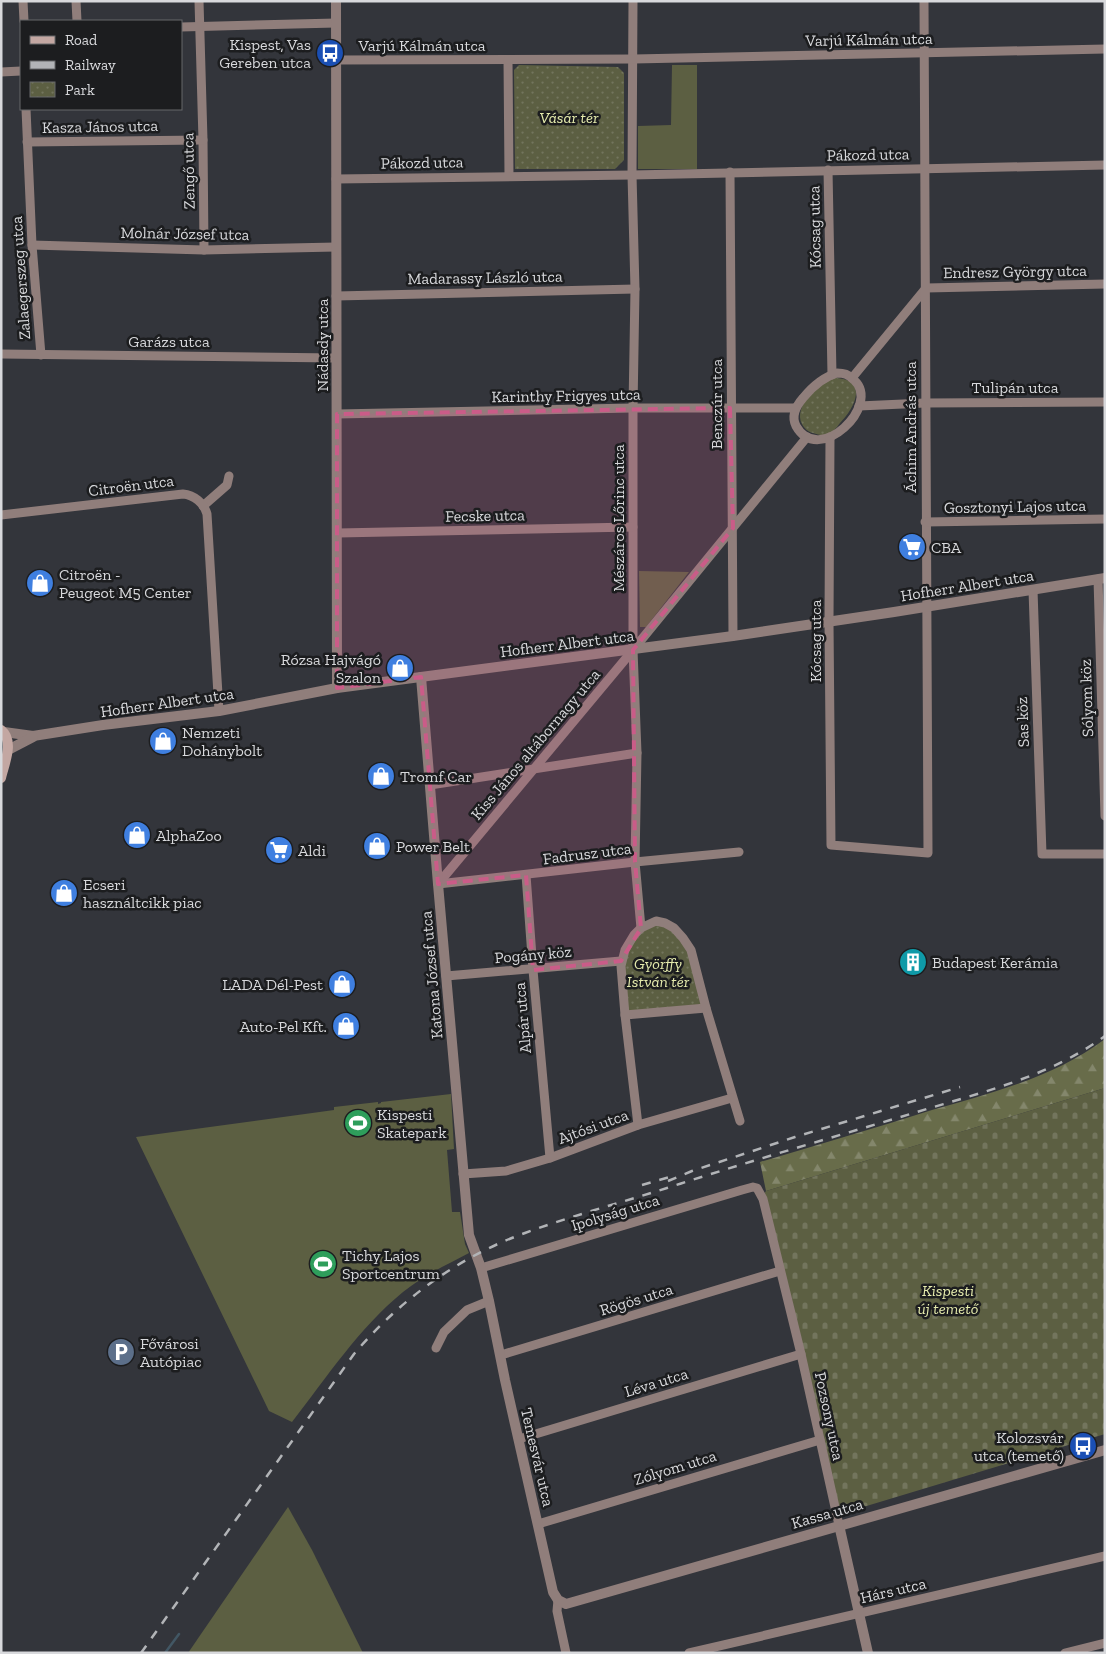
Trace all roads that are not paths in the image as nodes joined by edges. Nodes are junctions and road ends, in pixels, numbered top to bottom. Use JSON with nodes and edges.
{"nodes":[{"id":1,"x":23,"y":1,"type":"edge"},
{"id":2,"x":76,"y":1,"type":"edge"},
{"id":3,"x":199,"y":1,"type":"edge"},
{"id":4,"x":336,"y":1,"type":"edge"},
{"id":5,"x":633,"y":1,"type":"edge"},
{"id":6,"x":924,"y":1,"type":"edge"},
{"id":7,"x":24,"y":20,"type":"edge"},
{"id":8,"x":76,"y":20,"type":"edge"},
{"id":9,"x":336,"y":23,"type":"junction"},
{"id":10,"x":182,"y":27,"type":"edge"},
{"id":11,"x":200,"y":27,"type":"junction"},
{"id":12,"x":1105,"y":48,"type":"edge"},
{"id":13,"x":924,"y":52,"type":"junction"},
{"id":14,"x":634,"y":59,"type":"junction"},
{"id":15,"x":336,"y":60,"type":"junction"},
{"id":16,"x":508,"y":60,"type":"junction"},
{"id":17,"x":20,"y":71,"type":"edge"},
{"id":18,"x":1,"y":72,"type":"edge"},
{"id":19,"x":26,"y":110,"type":"edge"},
{"id":20,"x":203,"y":140,"type":"junction"},
{"id":21,"x":27,"y":142,"type":"junction"},
{"id":22,"x":1105,"y":165,"type":"edge"},
{"id":23,"x":925,"y":169,"type":"junction"},
{"id":24,"x":828,"y":170,"type":"junction"},
{"id":25,"x":730,"y":172,"type":"junction"},
{"id":26,"x":632,"y":175,"type":"junction"},
{"id":27,"x":509,"y":176,"type":"junction"},
{"id":28,"x":336,"y":178,"type":"junction"},
{"id":29,"x":32,"y":245,"type":"junction"},
{"id":30,"x":336,"y":247,"type":"junction"},
{"id":31,"x":204,"y":250,"type":"junction"},
{"id":32,"x":1105,"y":284,"type":"edge"},
{"id":33,"x":635,"y":288,"type":"junction"},
{"id":34,"x":926,"y":288,"type":"junction"},
{"id":35,"x":336,"y":296,"type":"junction"},
{"id":36,"x":1,"y":354,"type":"edge"},
{"id":37,"x":41,"y":355,"type":"junction"},
{"id":38,"x":336,"y":358,"type":"junction"},
{"id":39,"x":832,"y":375,"type":"junction"},
{"id":40,"x":852,"y":378,"type":"junction"},
{"id":41,"x":1105,"y":402,"type":"edge"},
{"id":42,"x":925,"y":403,"type":"junction"},
{"id":43,"x":859,"y":406,"type":"junction"},
{"id":44,"x":633,"y":408,"type":"junction"},
{"id":45,"x":730,"y":408,"type":"junction"},
{"id":46,"x":796,"y":408,"type":"junction"},
{"id":47,"x":337,"y":414,"type":"junction"},
{"id":48,"x":807,"y":437,"type":"junction"},
{"id":49,"x":830,"y":437,"type":"junction"},
{"id":50,"x":229,"y":476,"type":"dead end"},
{"id":51,"x":203,"y":506,"type":"junction"},
{"id":52,"x":1,"y":515,"type":"edge"},
{"id":53,"x":1105,"y":520,"type":"edge"},
{"id":54,"x":925,"y":522,"type":"junction"},
{"id":55,"x":633,"y":527,"type":"junction"},
{"id":56,"x":733,"y":528,"type":"junction"},
{"id":57,"x":338,"y":533,"type":"junction"},
{"id":58,"x":1101,"y":578,"type":"edge"},
{"id":59,"x":1033,"y":590,"type":"junction"},
{"id":60,"x":926,"y":607,"type":"junction"},
{"id":61,"x":829,"y":622,"type":"junction"},
{"id":62,"x":733,"y":636,"type":"junction"},
{"id":63,"x":633,"y":650,"type":"junction"},
{"id":64,"x":421,"y":677,"type":"junction"},
{"id":65,"x":337,"y":688,"type":"junction"},
{"id":66,"x":220,"y":711,"type":"junction"},
{"id":67,"x":3,"y":731,"type":"edge"},
{"id":68,"x":33,"y":736,"type":"junction"},
{"id":69,"x":637,"y":753,"type":"junction"},
{"id":70,"x":5,"y":755,"type":"edge"},
{"id":71,"x":535,"y":769,"type":"junction"},
{"id":72,"x":1,"y":778,"type":"edge"},
{"id":73,"x":430,"y":785,"type":"junction"},
{"id":74,"x":1105,"y":816,"type":"edge"},
{"id":75,"x":831,"y":845,"type":"joint"},
{"id":76,"x":740,"y":852,"type":"dead end"},
{"id":77,"x":1105,"y":854,"type":"edge"},
{"id":78,"x":635,"y":862,"type":"junction"},
{"id":79,"x":526,"y":875,"type":"junction"},
{"id":80,"x":438,"y":884,"type":"junction"},
{"id":81,"x":641,"y":928,"type":"junction"},
{"id":82,"x":622,"y":962,"type":"junction"},
{"id":83,"x":533,"y":970,"type":"junction"},
{"id":84,"x":446,"y":976,"type":"junction"},
{"id":85,"x":706,"y":1008,"type":"junction"},
{"id":86,"x":625,"y":1015,"type":"junction"},
{"id":87,"x":732,"y":1098,"type":"junction"},
{"id":88,"x":740,"y":1121,"type":"dead end"},
{"id":89,"x":638,"y":1125,"type":"junction"},
{"id":90,"x":550,"y":1158,"type":"junction"},
{"id":91,"x":463,"y":1174,"type":"junction"},
{"id":92,"x":757,"y":1188,"type":"joint"},
{"id":93,"x":481,"y":1268,"type":"junction"},
{"id":94,"x":780,"y":1271,"type":"junction"},
{"id":95,"x":489,"y":1301,"type":"junction"},
{"id":96,"x":436,"y":1348,"type":"dead end"},
{"id":97,"x":801,"y":1354,"type":"junction"},
{"id":98,"x":501,"y":1355,"type":"junction"},
{"id":99,"x":519,"y":1439,"type":"junction"},
{"id":100,"x":820,"y":1440,"type":"junction"},
{"id":101,"x":1105,"y":1450,"type":"edge"},
{"id":102,"x":538,"y":1524,"type":"junction"},
{"id":103,"x":839,"y":1525,"type":"junction"},
{"id":104,"x":1105,"y":1556,"type":"edge"},
{"id":105,"x":558,"y":1600,"type":"junction"},
{"id":106,"x":859,"y":1613,"type":"junction"},
{"id":107,"x":1105,"y":1643,"type":"edge"},
{"id":108,"x":566,"y":1653,"type":"edge"},
{"id":109,"x":689,"y":1653,"type":"edge"},
{"id":110,"x":868,"y":1653,"type":"edge"},
{"id":111,"x":1065,"y":1653,"type":"edge"}],
"edges":[{"from":1,"to":7,"type":"street"},
{"from":2,"to":8,"type":"street"},
{"from":3,"to":11,"type":"street","name":"Zengő utca"},
{"from":4,"to":9,"type":"street","name":"Nádasdy utca"},
{"from":5,"to":14,"type":"street"},
{"from":6,"to":13,"type":"street","name":"Áchim András utca"},
{"from":9,"to":11,"type":"street"},
{"from":9,"to":15,"type":"street","name":"Nádasdy utca"},
{"from":10,"to":11,"type":"street"},
{"from":11,"to":20,"type":"street","name":"Zengő utca"},
{"from":12,"to":13,"type":"street","name":"Varjú Kálmán utca"},
{"from":13,"to":14,"type":"street","name":"Varjú Kálmán utca"},
{"from":13,"to":23,"type":"street","name":"Áchim András utca"},
{"from":14,"to":16,"type":"street"},
{"from":14,"to":26,"type":"street"},
{"from":15,"to":16,"type":"street","name":"Varjú Kálmán utca"},
{"from":15,"to":28,"type":"street","name":"Nádasdy utca"},
{"from":16,"to":27,"type":"street"},
{"from":17,"to":18,"type":"street"},
{"from":19,"to":21,"type":"street","name":"Zalaegerszeg utca"},
{"from":20,"to":21,"type":"street","name":"Kasza János utca"},
{"from":20,"to":31,"type":"street","name":"Zengő utca"},
{"from":21,"to":29,"type":"street","name":"Zalaegerszeg utca"},
{"from":22,"to":23,"type":"street","name":"Pákozd utca"},
{"from":23,"to":24,"type":"street","name":"Pákozd utca"},
{"from":23,"to":34,"type":"street","name":"Áchim András utca"},
{"from":24,"to":25,"type":"street","name":"Pákozd utca"},
{"from":24,"to":39,"type":"street","name":"Kócsag utca"},
{"from":25,"to":26,"type":"street","name":"Pákozd utca"},
{"from":25,"to":45,"type":"street","name":"Benczúr utca"},
{"from":26,"to":27,"type":"street"},
{"from":26,"to":33,"type":"street","name":"Mészáros Lőrinc utca"},
{"from":27,"to":28,"type":"street","name":"Pákozd utca"},
{"from":28,"to":30,"type":"street","name":"Nádasdy utca"},
{"from":29,"to":31,"type":"street","name":"Molnár József utca"},
{"from":29,"to":37,"type":"street","name":"Zalaegerszeg utca"},
{"from":30,"to":31,"type":"street","name":"Molnár József utca"},
{"from":30,"to":35,"type":"street","name":"Nádasdy utca"},
{"from":32,"to":34,"type":"street","name":"Endresz György utca"},
{"from":33,"to":35,"type":"street","name":"Madarassy László utca"},
{"from":33,"to":44,"type":"street","name":"Mészáros Lőrinc utca"},
{"from":34,"to":40,"type":"street"},
{"from":34,"to":42,"type":"street","name":"Áchim András utca"},
{"from":35,"to":38,"type":"street","name":"Nádasdy utca"},
{"from":36,"to":37,"type":"street","name":"Garázs utca"},
{"from":37,"to":38,"type":"street","name":"Garázs utca"},
{"from":38,"to":47,"type":"street","name":"Nádasdy utca"},
{"from":39,"to":40,"type":"street"},
{"from":39,"to":46,"type":"street"},
{"from":40,"to":43,"type":"street"},
{"from":41,"to":42,"type":"street","name":"Tulipán utca"},
{"from":42,"to":43,"type":"street"},
{"from":42,"to":54,"type":"street","name":"Áchim András utca"},
{"from":43,"to":49,"type":"street"},
{"from":44,"to":45,"type":"street","name":"Karinthy Frigyes utca"},
{"from":44,"to":47,"type":"street","name":"Karinthy Frigyes utca"},
{"from":44,"to":55,"type":"street","name":"Mészáros Lőrinc utca"},
{"from":45,"to":46,"type":"street","name":"Karinthy Frigyes utca"},
{"from":45,"to":56,"type":"street","name":"Benczúr utca"},
{"from":46,"to":48,"type":"street"},
{"from":47,"to":57,"type":"street","name":"Nádasdy utca"},
{"from":48,"to":49,"type":"street"},
{"from":48,"to":56,"type":"street","name":"Kiss János altábornagy utca"},
{"from":49,"to":61,"type":"street","name":"Kócsag utca"},
{"from":50,"to":51,"type":"street"},
{"from":51,"to":52,"type":"street","name":"Citroën utca"},
{"from":51,"to":66,"type":"street"},
{"from":53,"to":54,"type":"street","name":"Gosztonyi Lajos utca"},
{"from":54,"to":60,"type":"street","name":"Áchim András utca"},
{"from":55,"to":57,"type":"street","name":"Fecske utca"},
{"from":55,"to":63,"type":"street","name":"Mészáros Lőrinc utca"},
{"from":56,"to":62,"type":"street","name":"Benczúr utca"},
{"from":56,"to":63,"type":"street","name":"Kiss János altábornagy utca"},
{"from":57,"to":65,"type":"street","name":"Nádasdy utca"},
{"from":58,"to":59,"type":"street","name":"Hofherr Albert utca"},
{"from":58,"to":74,"type":"street","name":"Sólyom köz"},
{"from":59,"to":60,"type":"street","name":"Hofherr Albert utca"},
{"from":59,"to":77,"type":"street","name":"Sas köz"},
{"from":60,"to":61,"type":"street","name":"Hofherr Albert utca"},
{"from":60,"to":75,"type":"street","name":"Áchim András utca"},
{"from":61,"to":62,"type":"street","name":"Hofherr Albert utca"},
{"from":61,"to":75,"type":"street","name":"Kócsag utca"},
{"from":62,"to":63,"type":"street","name":"Hofherr Albert utca"},
{"from":63,"to":64,"type":"street","name":"Hofherr Albert utca"},
{"from":63,"to":69,"type":"street","name":"Mészáros Lőrinc utca"},
{"from":63,"to":71,"type":"street","name":"Kiss János altábornagy utca"},
{"from":64,"to":65,"type":"street","name":"Hofherr Albert utca"},
{"from":64,"to":73,"type":"street","name":"Katona József utca"},
{"from":65,"to":66,"type":"street","name":"Hofherr Albert utca"},
{"from":66,"to":68,"type":"street","name":"Hofherr Albert utca"},
{"from":67,"to":68,"type":"street","name":"Hofherr Albert utca"},
{"from":67,"to":70,"type":"main road"},
{"from":68,"to":70,"type":"street","name":"Hofherr Albert utca"},
{"from":69,"to":71,"type":"street"},
{"from":69,"to":78,"type":"street","name":"Mészáros Lőrinc utca"},
{"from":70,"to":72,"type":"main road"},
{"from":71,"to":73,"type":"street"},
{"from":71,"to":80,"type":"street","name":"Kiss János altábornagy utca"},
{"from":73,"to":80,"type":"street","name":"Katona József utca"},
{"from":76,"to":78,"type":"street","name":"Fadrusz utca"},
{"from":78,"to":79,"type":"street","name":"Fadrusz utca"},
{"from":78,"to":81,"type":"street","name":"Mészáros Lőrinc utca"},
{"from":79,"to":80,"type":"street","name":"Fadrusz utca"},
{"from":79,"to":83,"type":"street","name":"Alpár utca"},
{"from":80,"to":84,"type":"street","name":"Katona József utca"},
{"from":81,"to":82,"type":"street"},
{"from":81,"to":85,"type":"street"},
{"from":82,"to":83,"type":"street","name":"Pogány köz"},
{"from":82,"to":86,"type":"street"},
{"from":83,"to":84,"type":"street","name":"Pogány köz"},
{"from":83,"to":90,"type":"street","name":"Alpár utca"},
{"from":84,"to":91,"type":"street","name":"Katona József utca"},
{"from":85,"to":86,"type":"street"},
{"from":85,"to":87,"type":"street"},
{"from":86,"to":89,"type":"street"},
{"from":87,"to":88,"type":"street"},
{"from":87,"to":89,"type":"street","name":"Ajtósi utca"},
{"from":89,"to":90,"type":"street","name":"Ajtósi utca"},
{"from":90,"to":91,"type":"street","name":"Ajtósi utca"},
{"from":91,"to":93,"type":"street","name":"Katona József utca"},
{"from":92,"to":93,"type":"street","name":"Ipolyság utca"},
{"from":92,"to":94,"type":"street","name":"Pozsony utca"},
{"from":93,"to":95,"type":"street","name":"Temesvár utca"},
{"from":94,"to":97,"type":"street","name":"Pozsony utca"},
{"from":94,"to":98,"type":"street","name":"Rögös utca"},
{"from":95,"to":96,"type":"street"},
{"from":95,"to":98,"type":"street","name":"Temesvár utca"},
{"from":97,"to":99,"type":"street","name":"Léva utca"},
{"from":97,"to":100,"type":"street","name":"Pozsony utca"},
{"from":98,"to":99,"type":"street","name":"Temesvár utca"},
{"from":99,"to":102,"type":"street","name":"Temesvár utca"},
{"from":100,"to":102,"type":"street","name":"Zólyom utca"},
{"from":100,"to":103,"type":"street","name":"Pozsony utca"},
{"from":101,"to":103,"type":"street","name":"Kassa utca"},
{"from":102,"to":105,"type":"street","name":"Temesvár utca"},
{"from":103,"to":105,"type":"street","name":"Kassa utca"},
{"from":103,"to":106,"type":"street","name":"Pozsony utca"},
{"from":104,"to":106,"type":"street","name":"Hárs utca"},
{"from":105,"to":108,"type":"street","name":"Temesvár utca"},
{"from":106,"to":109,"type":"street","name":"Hárs utca"},
{"from":106,"to":110,"type":"street","name":"Pozsony utca"},
{"from":107,"to":111,"type":"street"}]}
